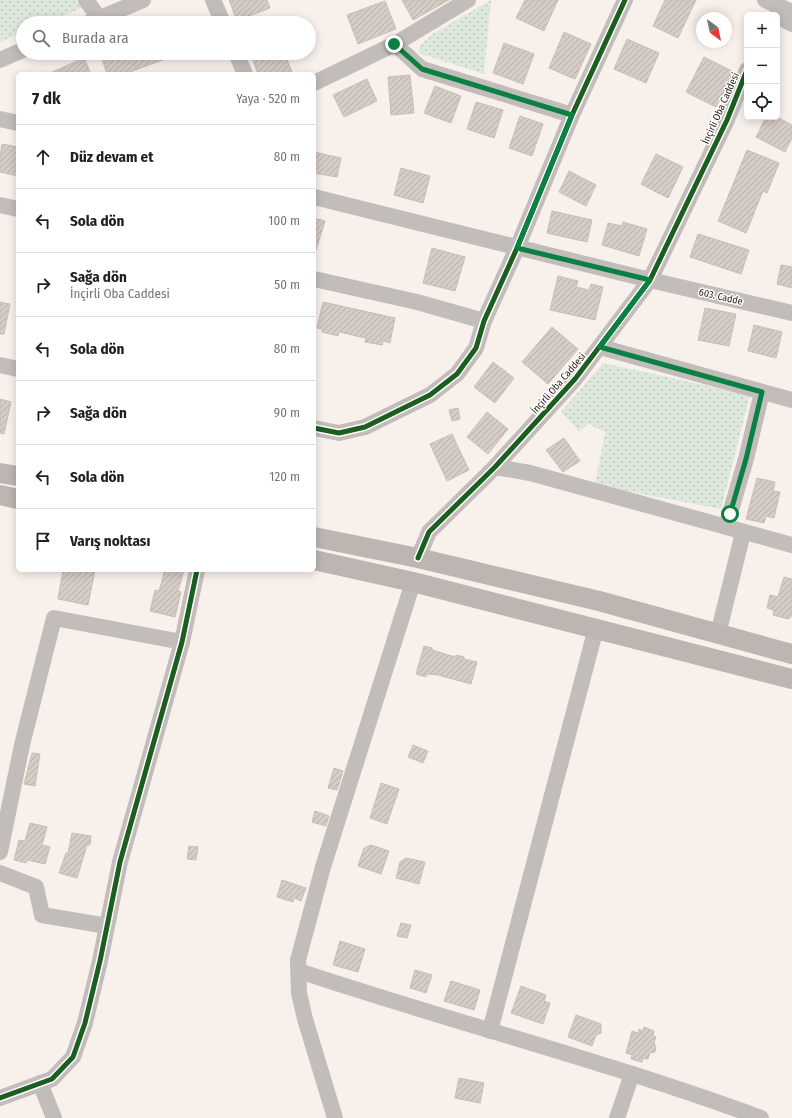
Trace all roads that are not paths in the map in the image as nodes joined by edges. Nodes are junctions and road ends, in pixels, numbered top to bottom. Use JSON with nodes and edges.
{"nodes":[{"id":1,"x":86,"y":0,"type":"edge"},
{"id":2,"x":143,"y":0,"type":"edge"},
{"id":3,"x":213,"y":0,"type":"edge"},
{"id":4,"x":468,"y":0,"type":"edge"},
{"id":5,"x":625,"y":0,"type":"edge"},
{"id":6,"x":772,"y":9,"type":"edge"},
{"id":7,"x":792,"y":12,"type":"edge"},
{"id":8,"x":91,"y":16,"type":"edge"},
{"id":9,"x":105,"y":16,"type":"edge"},
{"id":10,"x":220,"y":16,"type":"edge"},
{"id":11,"x":792,"y":24,"type":"edge"},
{"id":12,"x":394,"y":44,"type":"junction"},
{"id":13,"x":16,"y":53,"type":"edge"},
{"id":14,"x":0,"y":60,"type":"edge"},
{"id":15,"x":239,"y":60,"type":"edge"},
{"id":16,"x":244,"y":72,"type":"edge"},
{"id":17,"x":744,"y":78,"type":"edge"},
{"id":18,"x":316,"y":82,"type":"edge"},
{"id":19,"x":572,"y":115,"type":"junction"},
{"id":20,"x":0,"y":119,"type":"edge"},
{"id":21,"x":16,"y":123,"type":"edge"},
{"id":22,"x":316,"y":198,"type":"edge"},
{"id":23,"x":0,"y":205,"type":"edge"},
{"id":24,"x":16,"y":209,"type":"edge"},
{"id":25,"x":517,"y":248,"type":"junction"},
{"id":26,"x":316,"y":279,"type":"edge"},
{"id":27,"x":650,"y":280,"type":"junction"},
{"id":28,"x":792,"y":313,"type":"edge"},
{"id":29,"x":484,"y":321,"type":"junction"},
{"id":30,"x":600,"y":347,"type":"junction"},
{"id":31,"x":0,"y":365,"type":"edge"},
{"id":32,"x":16,"y":369,"type":"edge"},
{"id":33,"x":762,"y":392,"type":"junction"},
{"id":34,"x":792,"y":400,"type":"edge"},
{"id":35,"x":316,"y":428,"type":"edge"},
{"id":36,"x":495,"y":467,"type":"junction"},
{"id":37,"x":0,"y":473,"type":"edge"},
{"id":38,"x":16,"y":476,"type":"edge"},
{"id":39,"x":0,"y":495,"type":"edge"},
{"id":40,"x":16,"y":499,"type":"edge"},
{"id":41,"x":726,"y":527,"type":"junction"},
{"id":42,"x":743,"y":533,"type":"junction"},
{"id":43,"x":316,"y":537,"type":"edge"},
{"id":44,"x":792,"y":545,"type":"edge"},
{"id":45,"x":418,"y":558,"type":"junction"},
{"id":46,"x":316,"y":560,"type":"edge"},
{"id":47,"x":197,"y":572,"type":"edge"},
{"id":48,"x":413,"y":582,"type":"junction"},
{"id":49,"x":596,"y":628,"type":"junction"},
{"id":50,"x":718,"y":634,"type":"junction"},
{"id":51,"x":182,"y":642,"type":"junction"},
{"id":52,"x":792,"y":654,"type":"edge"},
{"id":53,"x":792,"y":679,"type":"edge"},
{"id":54,"x":0,"y":852,"type":"edge"},
{"id":55,"x":0,"y":874,"type":"edge"},
{"id":56,"x":107,"y":926,"type":"junction"},
{"id":57,"x":299,"y":971,"type":"junction"},
{"id":58,"x":490,"y":1031,"type":"junction"},
{"id":59,"x":632,"y":1074,"type":"junction"},
{"id":60,"x":40,"y":1083,"type":"junction"},
{"id":61,"x":4,"y":1094,"type":"edge"},
{"id":62,"x":54,"y":1118,"type":"edge"},
{"id":63,"x":335,"y":1118,"type":"edge"},
{"id":64,"x":617,"y":1118,"type":"edge"},
{"id":65,"x":761,"y":1118,"type":"edge"}],
"edges":[{"from":1,"to":8,"type":"street"},
{"from":2,"to":9,"type":"street"},
{"from":3,"to":10,"type":"street"},
{"from":4,"to":12,"type":"street"},
{"from":5,"to":19,"type":"street"},
{"from":6,"to":7,"type":"street"},
{"from":6,"to":11,"type":"street"},
{"from":12,"to":18,"type":"street"},
{"from":12,"to":19,"type":"street"},
{"from":13,"to":14,"type":"street"},
{"from":15,"to":16,"type":"street"},
{"from":17,"to":27,"type":"street","name":"İnçirli Oba Caddesi"},
{"from":19,"to":25,"type":"street"},
{"from":20,"to":21,"type":"street"},
{"from":22,"to":25,"type":"street","name":"603. Cadde"},
{"from":23,"to":24,"type":"street"},
{"from":25,"to":27,"type":"street","name":"603. Cadde"},
{"from":25,"to":29,"type":"street"},
{"from":26,"to":29,"type":"street"},
{"from":27,"to":28,"type":"street","name":"603. Cadde"},
{"from":27,"to":30,"type":"street","name":"İnçirli Oba Caddesi"},
{"from":29,"to":35,"type":"street"},
{"from":30,"to":33,"type":"street"},
{"from":30,"to":36,"type":"street","name":"İnçirli Oba Caddesi"},
{"from":31,"to":32,"type":"street"},
{"from":33,"to":34,"type":"street"},
{"from":33,"to":41,"type":"street"},
{"from":36,"to":41,"type":"street"},
{"from":36,"to":45,"type":"street","name":"İnçirli Oba Caddesi"},
{"from":37,"to":38,"type":"main road"},
{"from":39,"to":40,"type":"main road"},
{"from":41,"to":42,"type":"street"},
{"from":42,"to":44,"type":"street"},
{"from":42,"to":50,"type":"street"},
{"from":43,"to":45,"type":"main road"},
{"from":45,"to":50,"type":"main road"},
{"from":46,"to":48,"type":"main road"},
{"from":47,"to":51,"type":"street"},
{"from":48,"to":49,"type":"main road"},
{"from":48,"to":57,"type":"street"},
{"from":49,"to":53,"type":"main road"},
{"from":49,"to":58,"type":"street"},
{"from":50,"to":52,"type":"main road"},
{"from":51,"to":54,"type":"street"},
{"from":51,"to":56,"type":"street"},
{"from":55,"to":56,"type":"street"},
{"from":56,"to":60,"type":"street"},
{"from":57,"to":58,"type":"street"},
{"from":57,"to":63,"type":"street"},
{"from":58,"to":59,"type":"street"},
{"from":59,"to":64,"type":"street"},
{"from":59,"to":65,"type":"street"},
{"from":60,"to":61,"type":"street"},
{"from":60,"to":62,"type":"street"}]}
